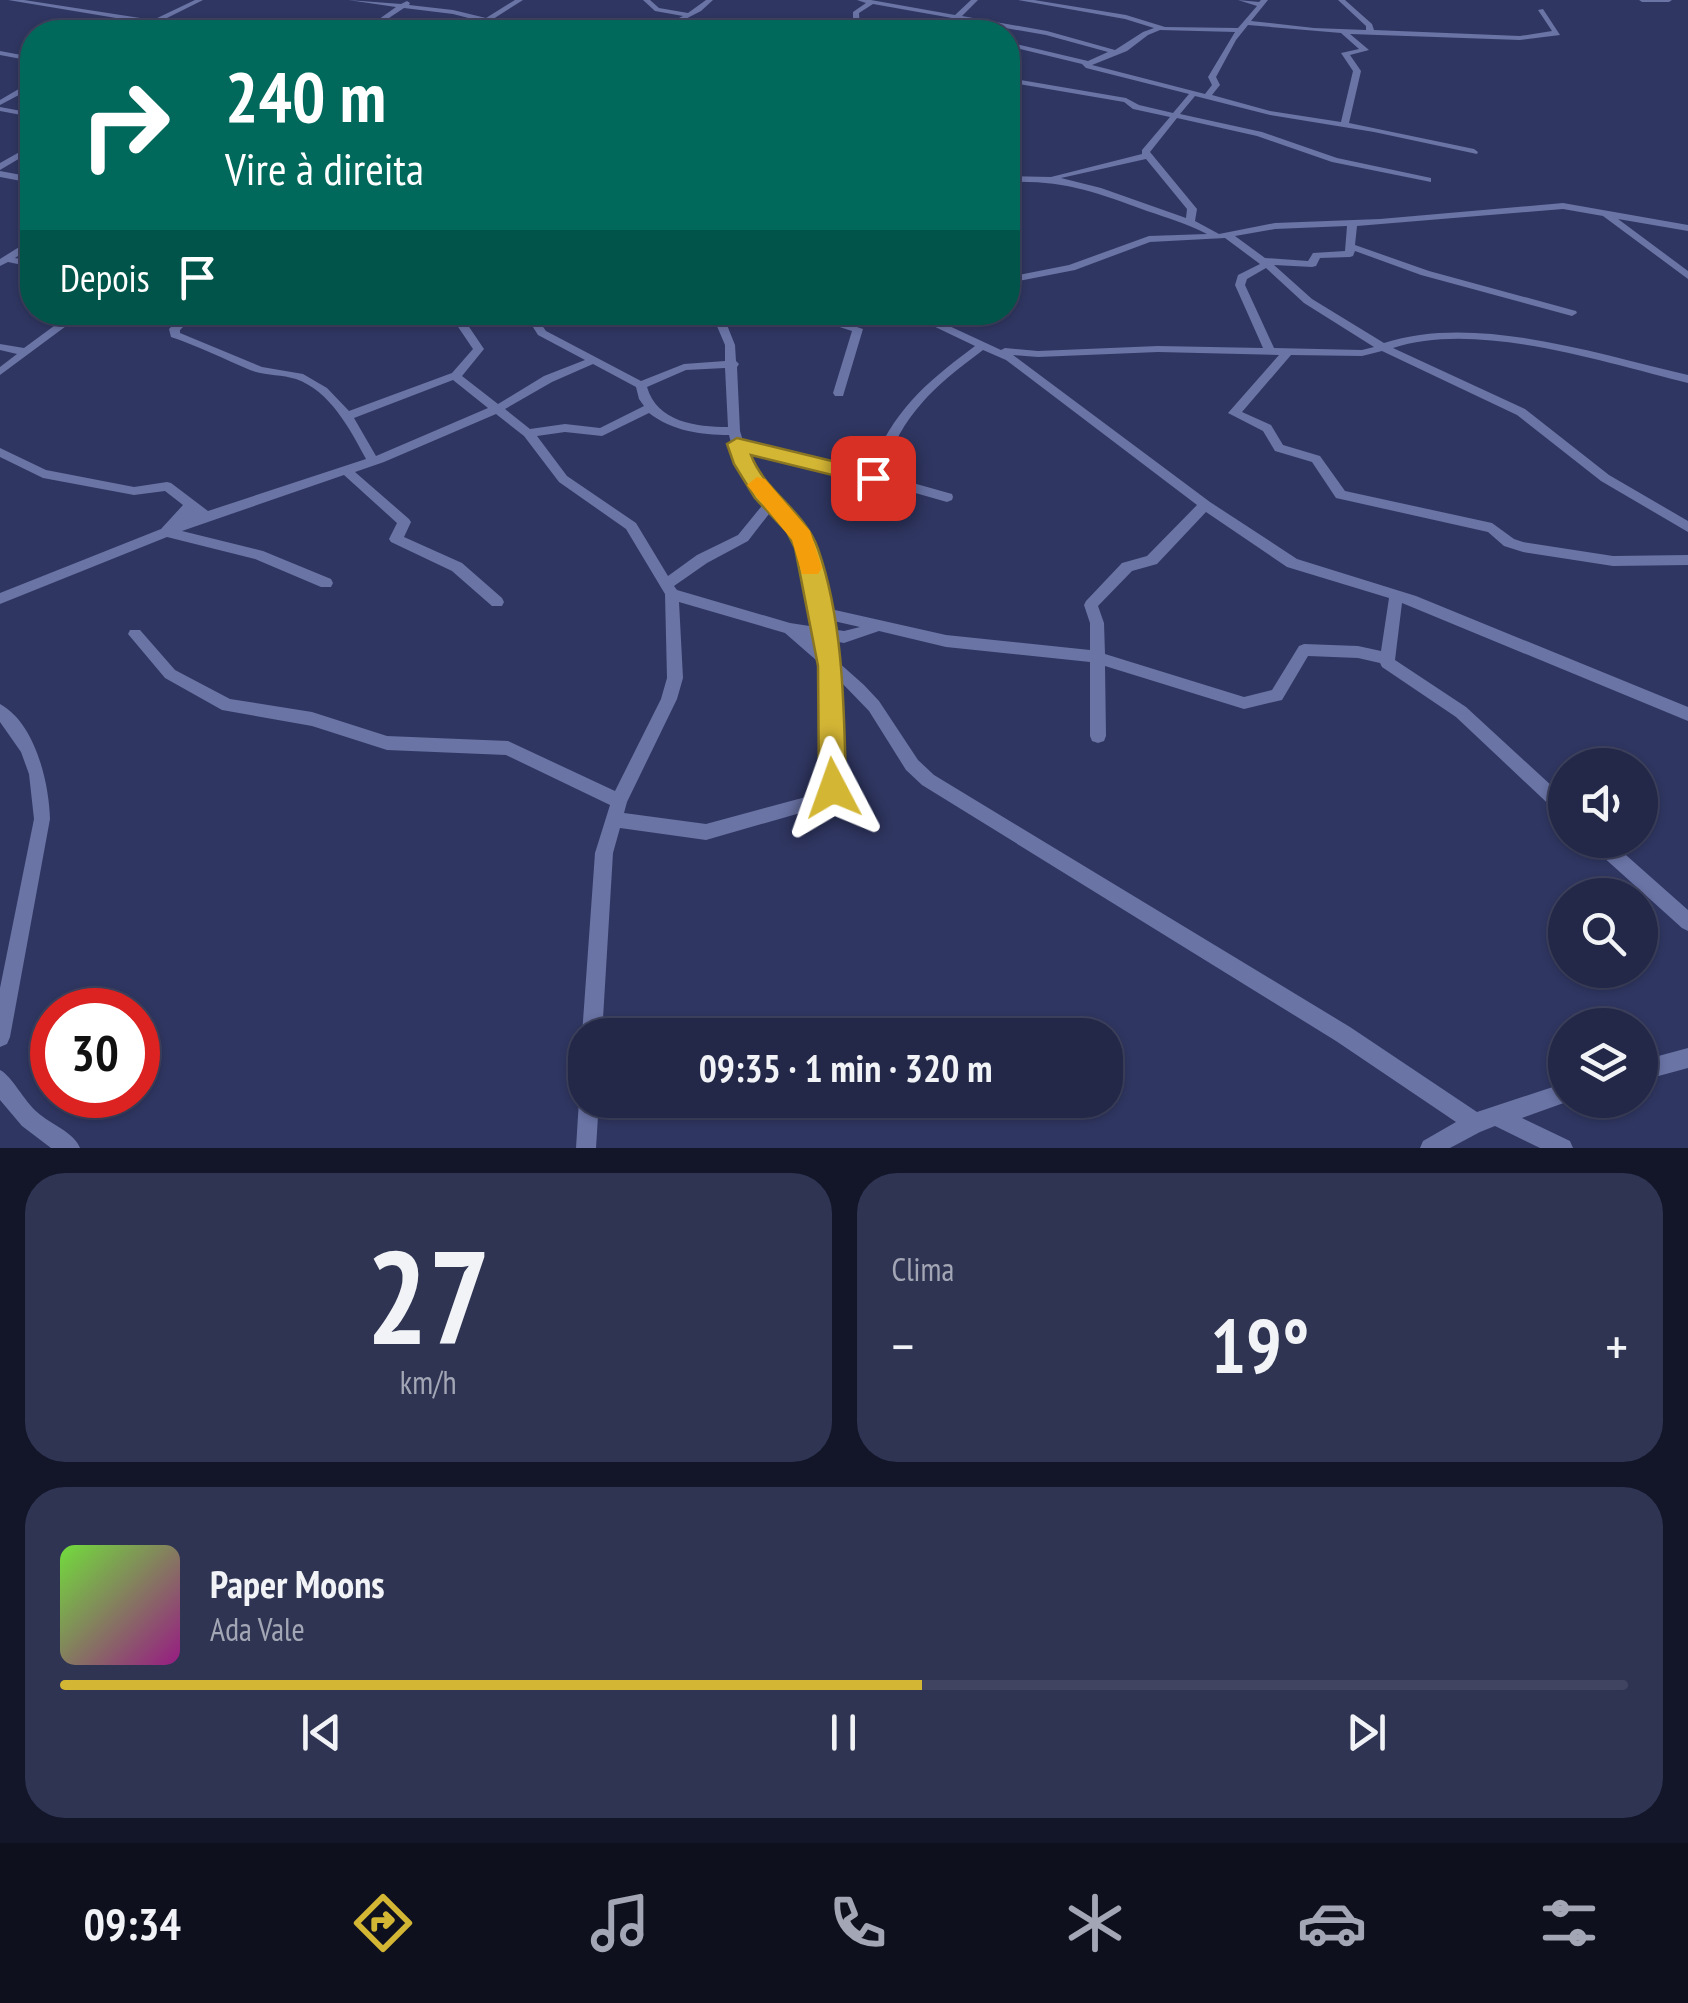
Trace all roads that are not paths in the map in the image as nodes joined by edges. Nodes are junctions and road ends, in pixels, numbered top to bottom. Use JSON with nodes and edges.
{"nodes":[{"id":1,"x":11,"y":0,"type":"edge"},
{"id":2,"x":200,"y":0,"type":"edge"},
{"id":3,"x":351,"y":0,"type":"edge"},
{"id":4,"x":520,"y":0,"type":"edge"},
{"id":5,"x":646,"y":0,"type":"edge"},
{"id":6,"x":710,"y":0,"type":"edge"},
{"id":7,"x":860,"y":0,"type":"edge"},
{"id":8,"x":976,"y":0,"type":"edge"},
{"id":9,"x":1021,"y":0,"type":"edge"},
{"id":10,"x":1241,"y":0,"type":"edge"},
{"id":11,"x":1341,"y":0,"type":"edge"},
{"id":12,"x":1642,"y":0,"type":"edge"},
{"id":13,"x":1669,"y":0,"type":"edge"},
{"id":14,"x":408,"y":2,"type":"edge"},
{"id":15,"x":1264,"y":2,"type":"edge"},
{"id":16,"x":871,"y":3,"type":"junction"},
{"id":17,"x":1051,"y":3,"type":"edge"},
{"id":18,"x":1541,"y":10,"type":"dead end"},
{"id":19,"x":688,"y":15,"type":"junction"},
{"id":20,"x":956,"y":18,"type":"junction"},
{"id":21,"x":122,"y":20,"type":"edge"},
{"id":22,"x":160,"y":20,"type":"edge"},
{"id":23,"x":382,"y":20,"type":"edge"},
{"id":24,"x":481,"y":20,"type":"edge"},
{"id":25,"x":487,"y":20,"type":"edge"},
{"id":26,"x":679,"y":20,"type":"edge"},
{"id":27,"x":856,"y":20,"type":"edge"},
{"id":28,"x":968,"y":20,"type":"edge"},
{"id":29,"x":1243,"y":26,"type":"junction"},
{"id":30,"x":1020,"y":28,"type":"edge"},
{"id":31,"x":1163,"y":29,"type":"junction"},
{"id":32,"x":1343,"y":31,"type":"junction"},
{"id":33,"x":1370,"y":32,"type":"junction"},
{"id":34,"x":1020,"y":47,"type":"edge"},
{"id":35,"x":1116,"y":52,"type":"junction"},
{"id":36,"x":1088,"y":65,"type":"junction"},
{"id":37,"x":1020,"y":79,"type":"edge"},
{"id":38,"x":1193,"y":94,"type":"junction"},
{"id":39,"x":1206,"y":98,"type":"junction"},
{"id":40,"x":1176,"y":117,"type":"junction"},
{"id":41,"x":1345,"y":124,"type":"junction"},
{"id":42,"x":1474,"y":152,"type":"dead end"},
{"id":43,"x":1147,"y":156,"type":"junction"},
{"id":44,"x":1054,"y":177,"type":"junction"},
{"id":45,"x":1020,"y":178,"type":"edge"},
{"id":46,"x":1428,"y":180,"type":"dead end"},
{"id":47,"x":1604,"y":212,"type":"junction"},
{"id":48,"x":1191,"y":220,"type":"junction"},
{"id":49,"x":1352,"y":223,"type":"junction"},
{"id":50,"x":1688,"y":228,"type":"edge"},
{"id":51,"x":1221,"y":236,"type":"junction"},
{"id":52,"x":1352,"y":247,"type":"junction"},
{"id":53,"x":1265,"y":263,"type":"junction"},
{"id":54,"x":1688,"y":276,"type":"edge"},
{"id":55,"x":1020,"y":278,"type":"edge"},
{"id":56,"x":1572,"y":313,"type":"dead end"},
{"id":57,"x":62,"y":325,"type":"edge"},
{"id":58,"x":178,"y":325,"type":"edge"},
{"id":59,"x":463,"y":325,"type":"edge"},
{"id":60,"x":537,"y":325,"type":"edge"},
{"id":61,"x":723,"y":325,"type":"edge"},
{"id":62,"x":844,"y":325,"type":"edge"},
{"id":63,"x":948,"y":325,"type":"edge"},
{"id":64,"x":0,"y":348,"type":"edge"},
{"id":65,"x":988,"y":348,"type":"junction"},
{"id":66,"x":1386,"y":349,"type":"junction"},
{"id":67,"x":26,"y":352,"type":"junction"},
{"id":68,"x":1270,"y":352,"type":"junction"},
{"id":69,"x":1287,"y":353,"type":"junction"},
{"id":70,"x":1362,"y":353,"type":"junction"},
{"id":71,"x":592,"y":361,"type":"junction"},
{"id":72,"x":733,"y":364,"type":"junction"},
{"id":73,"x":1417,"y":364,"type":"junction"},
{"id":74,"x":0,"y":372,"type":"edge"},
{"id":75,"x":456,"y":374,"type":"junction"},
{"id":76,"x":1688,"y":379,"type":"edge"},
{"id":77,"x":641,"y":385,"type":"junction"},
{"id":78,"x":839,"y":393,"type":"dead end"},
{"id":79,"x":497,"y":409,"type":"junction"},
{"id":80,"x":648,"y":409,"type":"junction"},
{"id":81,"x":348,"y":416,"type":"junction"},
{"id":82,"x":528,"y":433,"type":"junction"},
{"id":83,"x":736,"y":438,"type":"junction"},
{"id":84,"x":0,"y":452,"type":"edge"},
{"id":85,"x":374,"y":462,"type":"junction"},
{"id":86,"x":348,"y":472,"type":"junction"},
{"id":87,"x":873,"y":478,"type":"junction"},
{"id":88,"x":947,"y":498,"type":"dead end"},
{"id":89,"x":771,"y":503,"type":"junction"},
{"id":90,"x":192,"y":504,"type":"junction"},
{"id":91,"x":1205,"y":505,"type":"junction"},
{"id":92,"x":206,"y":516,"type":"junction"},
{"id":93,"x":1688,"y":528,"type":"edge"},
{"id":94,"x":166,"y":532,"type":"junction"},
{"id":95,"x":1688,"y":560,"type":"edge"},
{"id":96,"x":326,"y":583,"type":"dead end"},
{"id":97,"x":670,"y":589,"type":"junction"},
{"id":98,"x":1396,"y":596,"type":"junction"},
{"id":99,"x":0,"y":599,"type":"edge"},
{"id":100,"x":498,"y":602,"type":"dead end"},
{"id":101,"x":819,"y":612,"type":"junction"},
{"id":102,"x":878,"y":627,"type":"junction"},
{"id":103,"x":790,"y":629,"type":"junction"},
{"id":104,"x":135,"y":634,"type":"dead end"},
{"id":105,"x":823,"y":636,"type":"junction"},
{"id":106,"x":1096,"y":657,"type":"junction"},
{"id":107,"x":1385,"y":658,"type":"junction"},
{"id":108,"x":830,"y":666,"type":"junction"},
{"id":109,"x":0,"y":711,"type":"edge"},
{"id":110,"x":1688,"y":714,"type":"edge"},
{"id":111,"x":1098,"y":736,"type":"dead end"},
{"id":112,"x":1548,"y":794,"type":"edge"},
{"id":113,"x":618,"y":801,"type":"junction"},
{"id":114,"x":613,"y":819,"type":"junction"},
{"id":115,"x":1618,"y":858,"type":"edge"},
{"id":116,"x":1688,"y":922,"type":"edge"},
{"id":117,"x":593,"y":1018,"type":"edge"},
{"id":118,"x":0,"y":1037,"type":"edge"},
{"id":119,"x":1688,"y":1058,"type":"edge"},
{"id":120,"x":1658,"y":1066,"type":"edge"},
{"id":121,"x":0,"y":1080,"type":"edge"},
{"id":122,"x":1548,"y":1099,"type":"edge"},
{"id":123,"x":588,"y":1118,"type":"edge"},
{"id":124,"x":1486,"y":1120,"type":"junction"},
{"id":125,"x":70,"y":1148,"type":"edge"},
{"id":126,"x":586,"y":1148,"type":"edge"},
{"id":127,"x":1430,"y":1148,"type":"edge"},
{"id":128,"x":1563,"y":1148,"type":"edge"}],
"edges":[{"from":1,"to":21,"type":"street"},
{"from":2,"to":22,"type":"street"},
{"from":3,"to":14,"type":"street"},
{"from":4,"to":25,"type":"street"},
{"from":5,"to":19,"type":"street"},
{"from":6,"to":19,"type":"street"},
{"from":7,"to":16,"type":"street"},
{"from":8,"to":20,"type":"street"},
{"from":9,"to":17,"type":"street"},
{"from":10,"to":15,"type":"street"},
{"from":11,"to":33,"type":"street"},
{"from":12,"to":13,"type":"street"},
{"from":14,"to":23,"type":"street"},
{"from":14,"to":24,"type":"street"},
{"from":15,"to":29,"type":"street"},
{"from":16,"to":20,"type":"street"},
{"from":16,"to":27,"type":"street"},
{"from":17,"to":31,"type":"street"},
{"from":18,"to":33,"type":"street"},
{"from":19,"to":26,"type":"street"},
{"from":20,"to":28,"type":"street"},
{"from":29,"to":31,"type":"street"},
{"from":29,"to":32,"type":"street"},
{"from":29,"to":39,"type":"street"},
{"from":30,"to":35,"type":"street"},
{"from":31,"to":35,"type":"street"},
{"from":32,"to":33,"type":"street"},
{"from":32,"to":41,"type":"street"},
{"from":34,"to":36,"type":"street"},
{"from":35,"to":36,"type":"street"},
{"from":36,"to":38,"type":"street"},
{"from":37,"to":40,"type":"street"},
{"from":38,"to":39,"type":"street"},
{"from":38,"to":40,"type":"street"},
{"from":39,"to":41,"type":"street"},
{"from":40,"to":43,"type":"street"},
{"from":40,"to":46,"type":"street"},
{"from":41,"to":42,"type":"street"},
{"from":43,"to":44,"type":"street"},
{"from":43,"to":48,"type":"street"},
{"from":44,"to":45,"type":"street"},
{"from":44,"to":48,"type":"street"},
{"from":47,"to":49,"type":"street"},
{"from":47,"to":50,"type":"street"},
{"from":47,"to":54,"type":"street"},
{"from":48,"to":51,"type":"street"},
{"from":49,"to":51,"type":"street"},
{"from":49,"to":52,"type":"street"},
{"from":51,"to":53,"type":"street"},
{"from":51,"to":55,"type":"street"},
{"from":52,"to":53,"type":"street"},
{"from":52,"to":56,"type":"street"},
{"from":53,"to":66,"type":"street"},
{"from":53,"to":68,"type":"street"},
{"from":57,"to":67,"type":"street"},
{"from":58,"to":81,"type":"street"},
{"from":59,"to":75,"type":"street"},
{"from":60,"to":71,"type":"street"},
{"from":61,"to":72,"type":"street"},
{"from":62,"to":78,"type":"street"},
{"from":63,"to":65,"type":"street"},
{"from":64,"to":67,"type":"street"},
{"from":65,"to":68,"type":"street"},
{"from":65,"to":87,"type":"street"},
{"from":65,"to":91,"type":"street"},
{"from":66,"to":70,"type":"street"},
{"from":66,"to":73,"type":"street"},
{"from":66,"to":76,"type":"street"},
{"from":67,"to":74,"type":"street"},
{"from":68,"to":69,"type":"street"},
{"from":69,"to":70,"type":"street"},
{"from":69,"to":95,"type":"street"},
{"from":70,"to":73,"type":"street"},
{"from":71,"to":77,"type":"street"},
{"from":71,"to":79,"type":"street"},
{"from":72,"to":77,"type":"street"},
{"from":72,"to":83,"type":"street"},
{"from":73,"to":93,"type":"street"},
{"from":75,"to":79,"type":"street"},
{"from":75,"to":81,"type":"street"},
{"from":77,"to":80,"type":"street"},
{"from":79,"to":82,"type":"street"},
{"from":79,"to":85,"type":"street"},
{"from":80,"to":82,"type":"street"},
{"from":80,"to":83,"type":"street"},
{"from":81,"to":85,"type":"street"},
{"from":82,"to":97,"type":"street"},
{"from":83,"to":87,"type":"street"},
{"from":83,"to":89,"type":"street"},
{"from":84,"to":90,"type":"street"},
{"from":85,"to":86,"type":"street"},
{"from":86,"to":92,"type":"street"},
{"from":86,"to":100,"type":"street"},
{"from":87,"to":88,"type":"street"},
{"from":89,"to":97,"type":"street"},
{"from":89,"to":101,"type":"street"},
{"from":90,"to":92,"type":"street"},
{"from":90,"to":94,"type":"street"},
{"from":91,"to":98,"type":"street"},
{"from":91,"to":106,"type":"street"},
{"from":92,"to":94,"type":"street"},
{"from":94,"to":96,"type":"street"},
{"from":94,"to":99,"type":"street"},
{"from":97,"to":103,"type":"street"},
{"from":97,"to":113,"type":"street"},
{"from":98,"to":107,"type":"street"},
{"from":98,"to":110,"type":"street"},
{"from":101,"to":102,"type":"street"},
{"from":101,"to":105,"type":"street"},
{"from":102,"to":105,"type":"street"},
{"from":102,"to":106,"type":"street"},
{"from":103,"to":105,"type":"street"},
{"from":103,"to":108,"type":"street"},
{"from":104,"to":113,"type":"street"},
{"from":105,"to":108,"type":"street"},
{"from":106,"to":107,"type":"street"},
{"from":106,"to":111,"type":"street"},
{"from":107,"to":112,"type":"street"},
{"from":108,"to":114,"type":"street"},
{"from":108,"to":124,"type":"street"},
{"from":109,"to":118,"type":"street"},
{"from":113,"to":114,"type":"street"},
{"from":114,"to":117,"type":"street"},
{"from":115,"to":116,"type":"street"},
{"from":119,"to":120,"type":"street"},
{"from":121,"to":125,"type":"street"},
{"from":122,"to":124,"type":"street"},
{"from":123,"to":126,"type":"street"},
{"from":124,"to":127,"type":"street"},
{"from":124,"to":128,"type":"street"}]}
